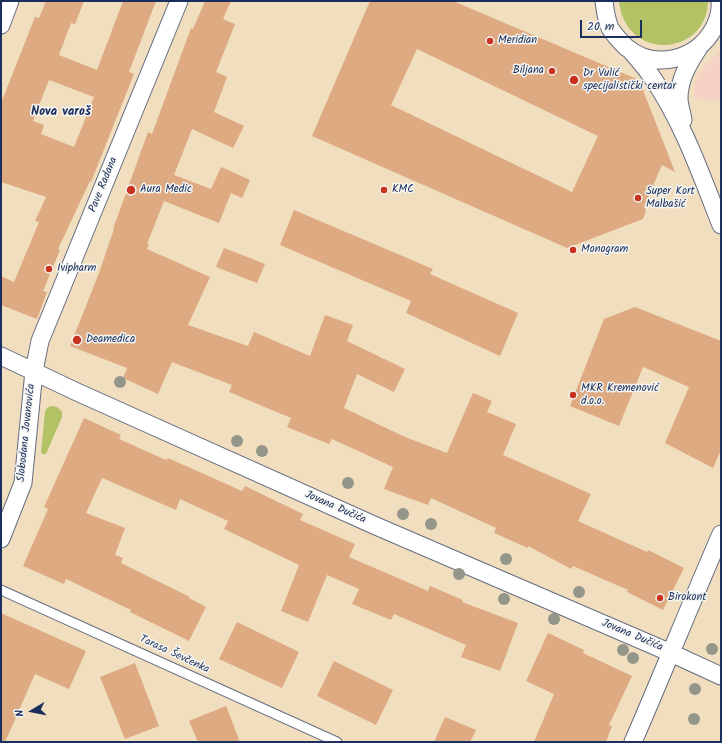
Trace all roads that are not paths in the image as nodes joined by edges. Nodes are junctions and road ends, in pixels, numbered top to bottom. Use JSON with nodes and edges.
{"nodes":[{"id":1,"x":10,"y":1,"type":"edge"},
{"id":2,"x":179,"y":1,"type":"edge"},
{"id":3,"x":594,"y":1,"type":"edge"},
{"id":4,"x":720,"y":1,"type":"edge"},
{"id":5,"x":605,"y":8,"type":"edge"},
{"id":6,"x":1,"y":25,"type":"edge"},
{"id":7,"x":698,"y":48,"type":"junction"},
{"id":8,"x":631,"y":51,"type":"junction"},
{"id":9,"x":686,"y":140,"type":"junction"},
{"id":10,"x":721,"y":225,"type":"edge"},
{"id":11,"x":1,"y":356,"type":"edge"},
{"id":12,"x":34,"y":371,"type":"junction"},
{"id":13,"x":721,"y":534,"type":"edge"},
{"id":14,"x":1,"y":539,"type":"edge"},
{"id":15,"x":1,"y":590,"type":"edge"},
{"id":16,"x":671,"y":653,"type":"junction"},
{"id":17,"x":721,"y":676,"type":"edge"},
{"id":18,"x":337,"y":742,"type":"edge"},
{"id":19,"x":633,"y":742,"type":"edge"}],
"edges":[{"from":1,"to":6,"type":"street"},
{"from":2,"to":12,"type":"street","name":"Pave Radana"},
{"from":3,"to":5,"type":"street"},
{"from":4,"to":7,"type":"street"},
{"from":5,"to":8,"type":"street"},
{"from":7,"to":8,"type":"street"},
{"from":7,"to":9,"type":"street"},
{"from":8,"to":9,"type":"street"},
{"from":9,"to":10,"type":"street"},
{"from":11,"to":12,"type":"street","name":"Jovana Dučića"},
{"from":12,"to":14,"type":"street","name":"Slobodana Jovanovića"},
{"from":12,"to":16,"type":"street","name":"Jovana Dučića"},
{"from":13,"to":16,"type":"street","name":"Jovana Dučića"},
{"from":15,"to":18,"type":"lane","name":"Tarasa Ševčenka"},
{"from":16,"to":17,"type":"street","name":"Jovana Dučića"},
{"from":16,"to":19,"type":"street"}]}
